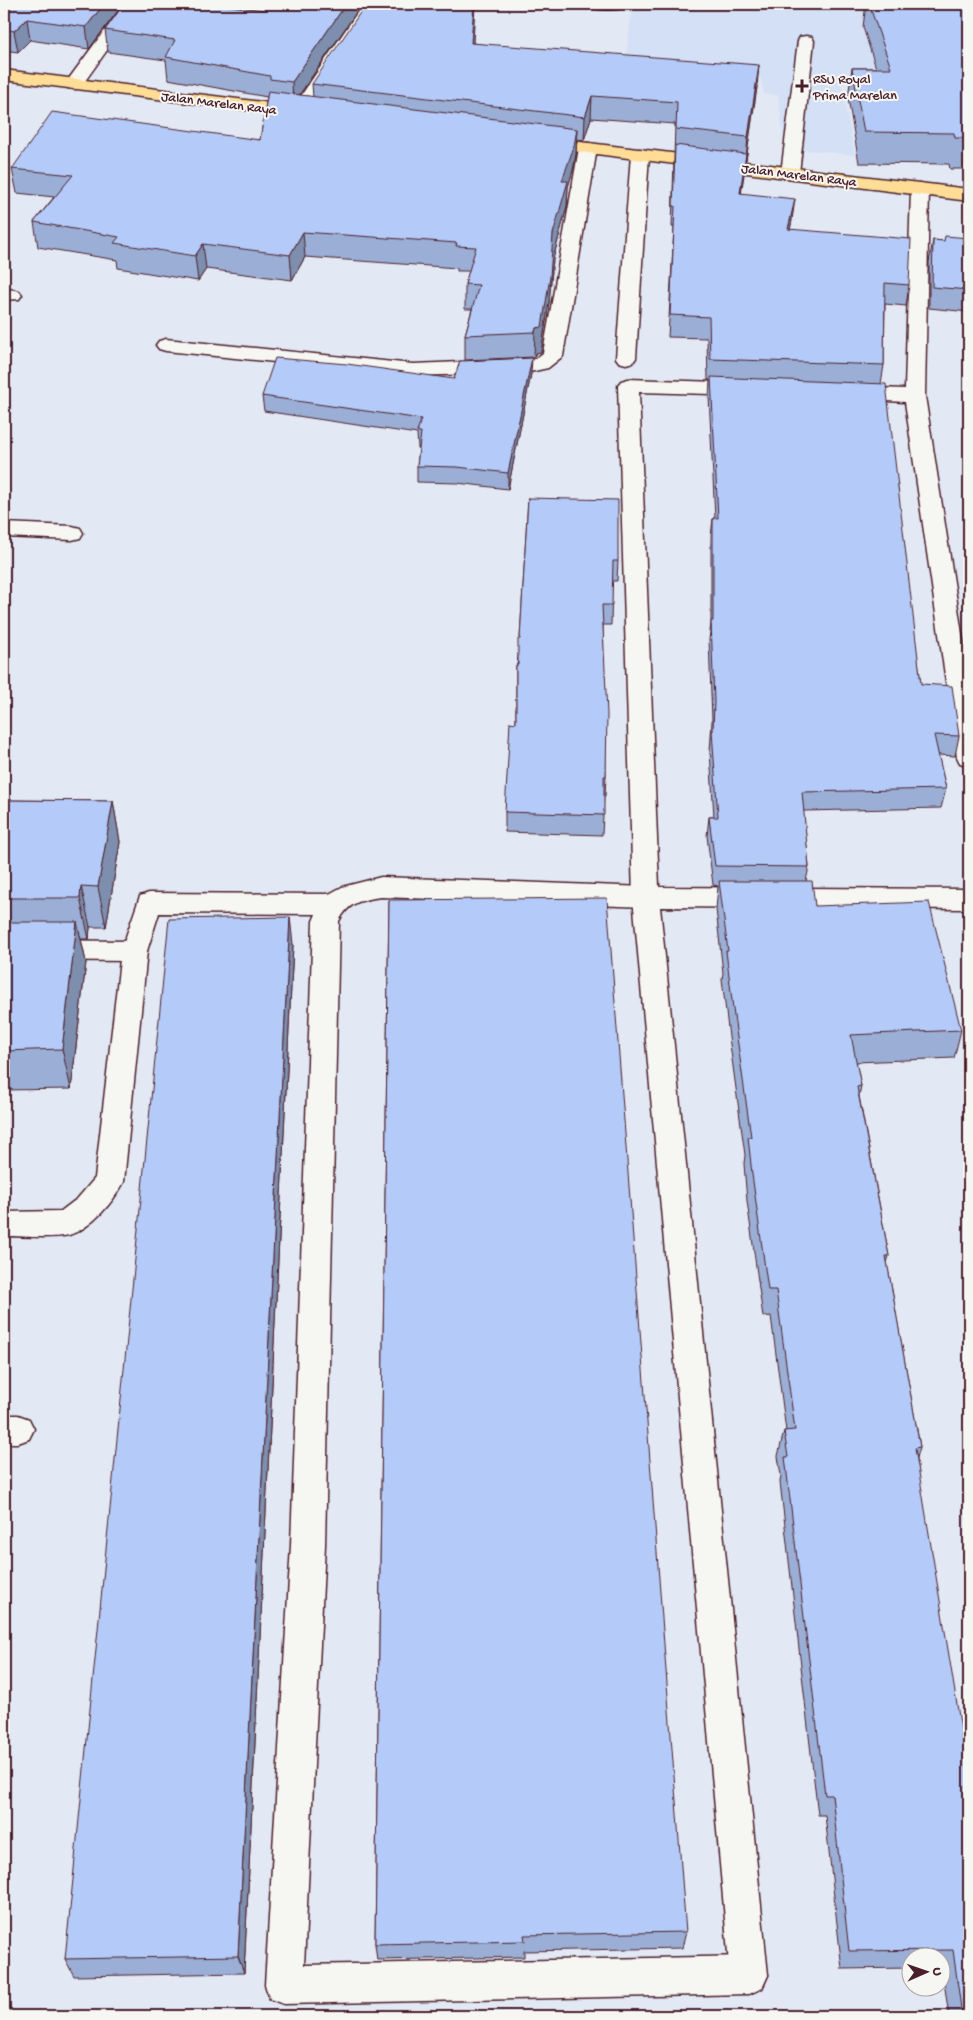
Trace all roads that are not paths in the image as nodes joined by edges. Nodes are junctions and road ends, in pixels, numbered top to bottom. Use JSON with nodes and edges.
{"nodes":[{"id":1,"x":132,"y":4,"type":"edge"},
{"id":2,"x":371,"y":4,"type":"edge"},
{"id":3,"x":596,"y":4,"type":"edge"},
{"id":4,"x":620,"y":4,"type":"edge"},
{"id":5,"x":806,"y":41,"type":"dead end"},
{"id":6,"x":4,"y":75,"type":"edge"},
{"id":7,"x":74,"y":84,"type":"junction"},
{"id":8,"x":299,"y":112,"type":"junction"},
{"id":9,"x":318,"y":114,"type":"edge"},
{"id":10,"x":521,"y":139,"type":"edge"},
{"id":11,"x":588,"y":148,"type":"junction"},
{"id":12,"x":640,"y":154,"type":"junction"},
{"id":13,"x":790,"y":173,"type":"junction"},
{"id":14,"x":920,"y":189,"type":"junction"},
{"id":15,"x":969,"y":195,"type":"edge"},
{"id":16,"x":166,"y":345,"type":"dead end"},
{"id":17,"x":626,"y":358,"type":"dead end"},
{"id":18,"x":767,"y":390,"type":"edge"},
{"id":19,"x":826,"y":392,"type":"edge"},
{"id":20,"x":915,"y":396,"type":"junction"},
{"id":21,"x":4,"y":530,"type":"edge"},
{"id":22,"x":72,"y":533,"type":"dead end"},
{"id":23,"x":969,"y":757,"type":"edge"},
{"id":24,"x":646,"y":897,"type":"junction"},
{"id":25,"x":969,"y":900,"type":"edge"},
{"id":26,"x":335,"y":904,"type":"junction"},
{"id":27,"x":4,"y":950,"type":"edge"},
{"id":28,"x":134,"y":951,"type":"junction"},
{"id":29,"x":4,"y":1224,"type":"edge"}],
"edges":[{"from":1,"to":7,"type":"street"},
{"from":2,"to":8,"type":"street"},
{"from":3,"to":4,"type":"street"},
{"from":5,"to":13,"type":"street"},
{"from":6,"to":7,"type":"main road","name":"Jalan Marelan Raya"},
{"from":7,"to":8,"type":"main road","name":"Jalan Marelan Raya"},
{"from":8,"to":9,"type":"main road","name":"Jalan Marelan Raya"},
{"from":10,"to":11,"type":"main road","name":"Jalan Marelan Raya"},
{"from":11,"to":12,"type":"main road","name":"Jalan Marelan Raya"},
{"from":11,"to":16,"type":"street"},
{"from":12,"to":13,"type":"main road","name":"Jalan Marelan Raya"},
{"from":12,"to":17,"type":"street"},
{"from":13,"to":14,"type":"main road","name":"Jalan Marelan Raya"},
{"from":14,"to":15,"type":"main road","name":"Jalan Marelan Raya"},
{"from":14,"to":20,"type":"street"},
{"from":18,"to":24,"type":"street"},
{"from":19,"to":20,"type":"street"},
{"from":20,"to":23,"type":"street"},
{"from":21,"to":22,"type":"street"},
{"from":24,"to":25,"type":"street"},
{"from":24,"to":26,"type":"street"},
{"from":24,"to":26,"type":"street"},
{"from":26,"to":28,"type":"street"},
{"from":27,"to":28,"type":"street"},
{"from":28,"to":29,"type":"street"}]}
